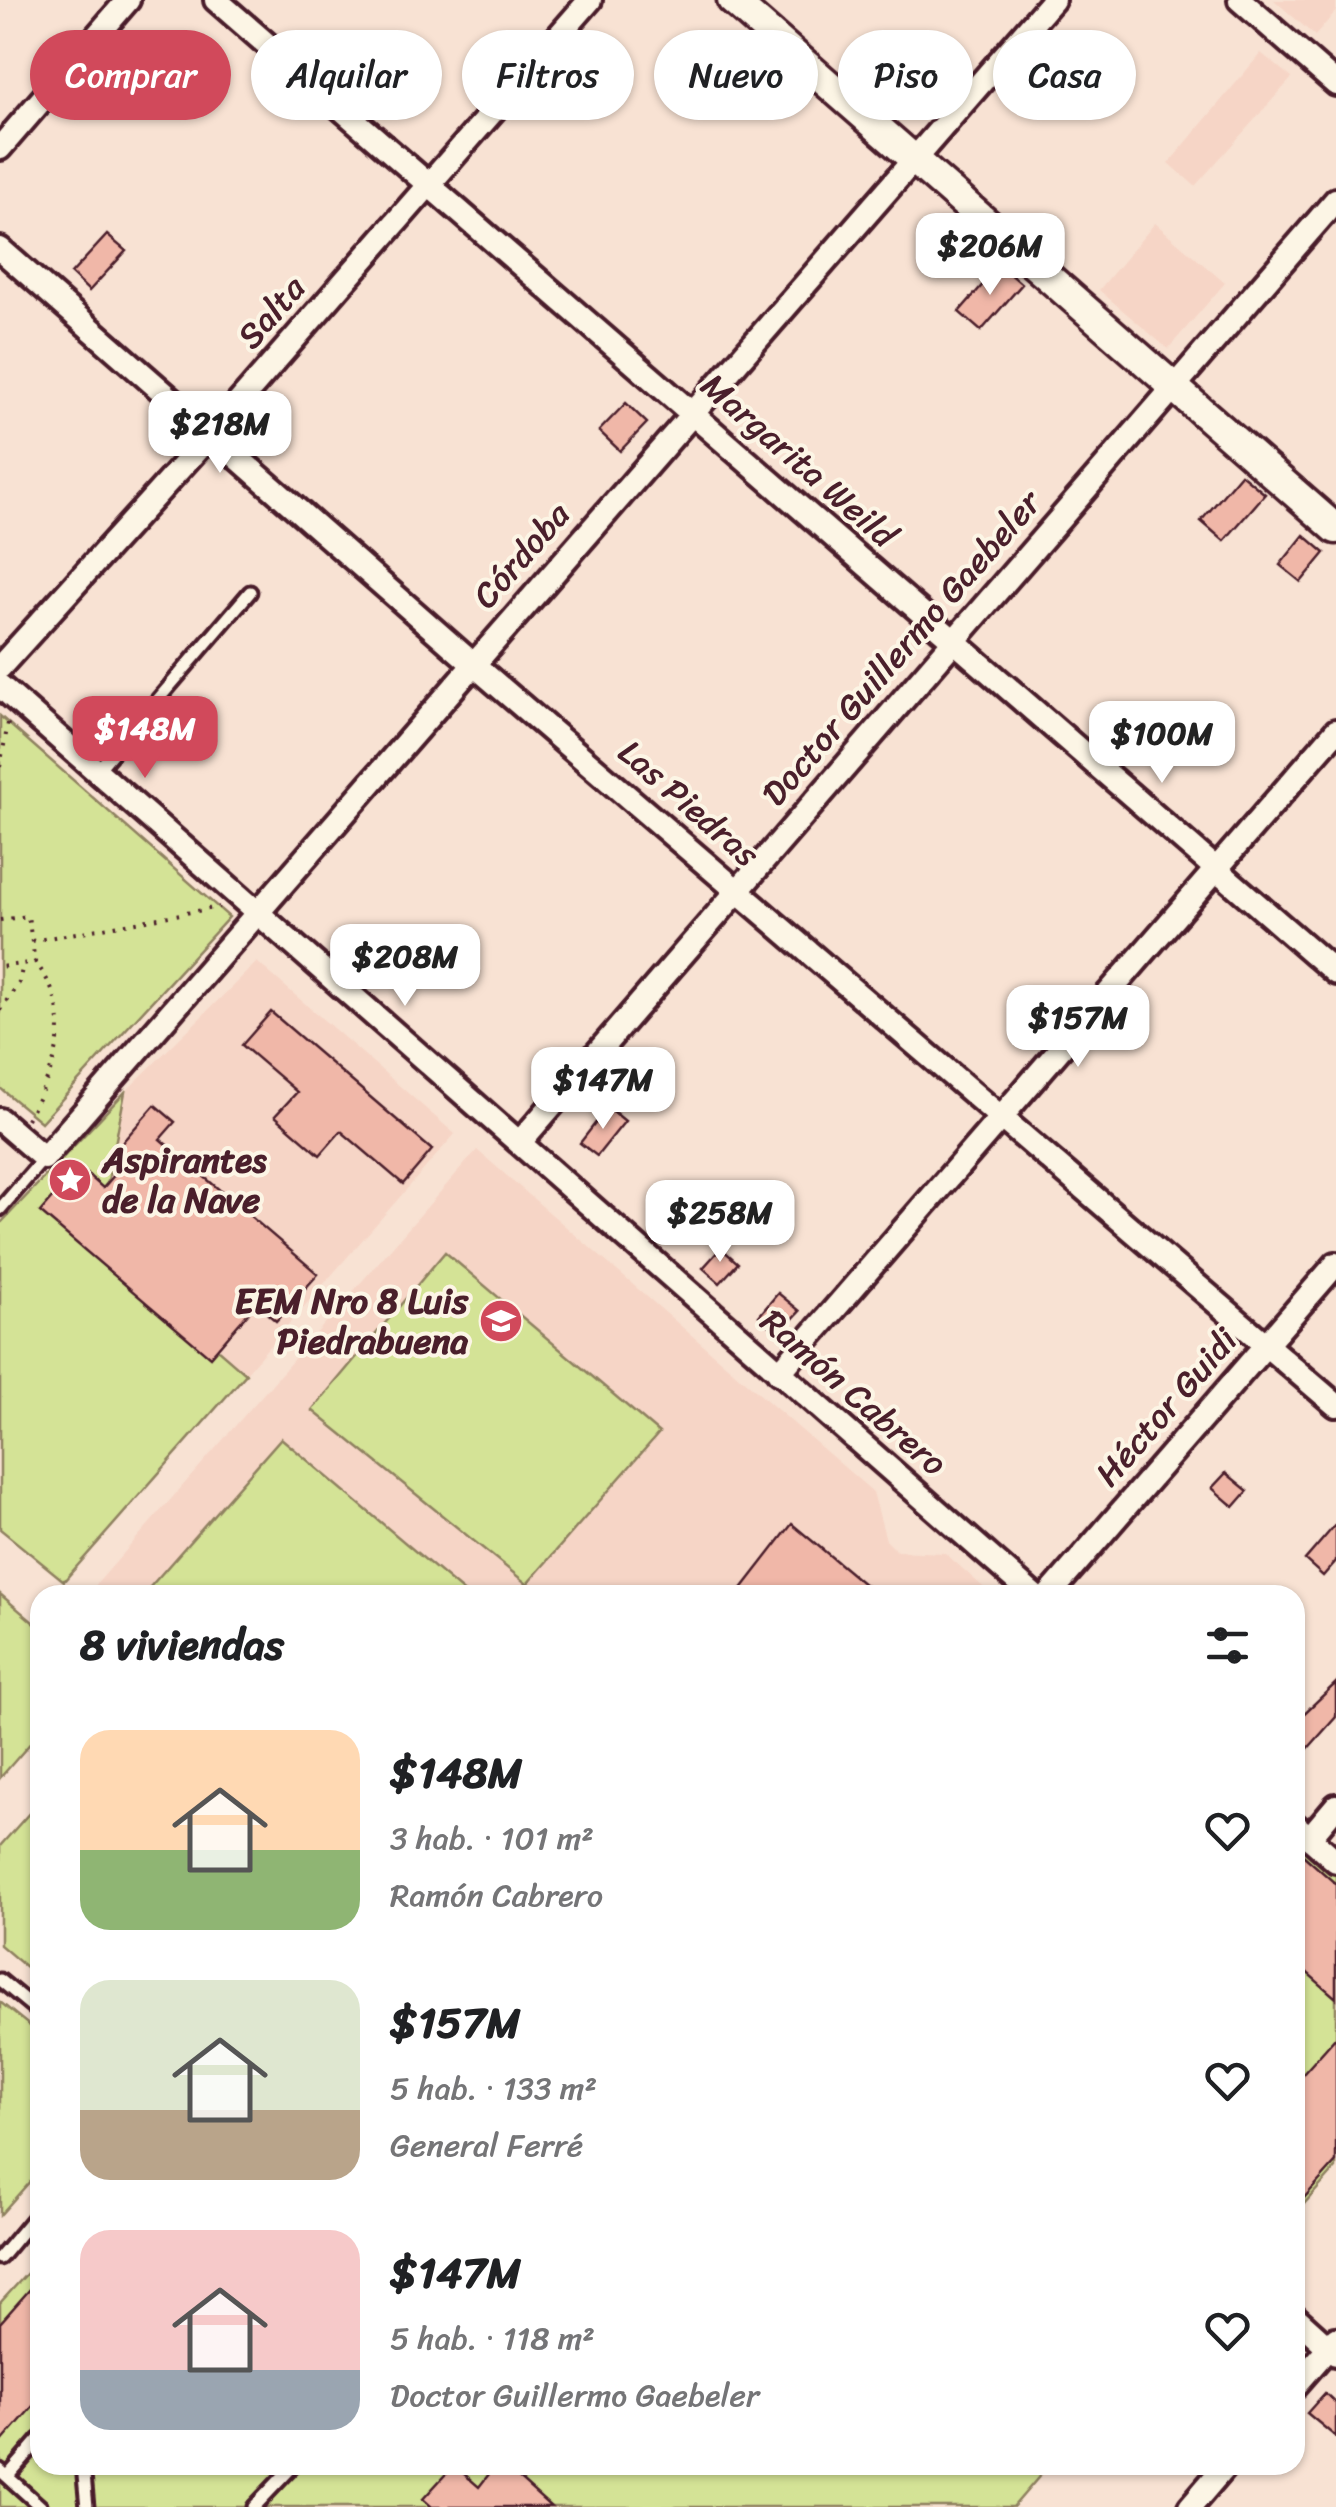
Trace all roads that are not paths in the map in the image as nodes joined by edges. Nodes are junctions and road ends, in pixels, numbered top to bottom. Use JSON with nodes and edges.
{"nodes":[{"id":1,"x":128,"y":0,"type":"edge"},
{"id":2,"x":216,"y":0,"type":"edge"},
{"id":3,"x":590,"y":0,"type":"edge"},
{"id":4,"x":732,"y":0,"type":"edge"},
{"id":5,"x":1053,"y":0,"type":"edge"},
{"id":6,"x":1240,"y":0,"type":"edge"},
{"id":7,"x":1336,"y":84,"type":"edge"},
{"id":8,"x":0,"y":148,"type":"edge"},
{"id":9,"x":914,"y":160,"type":"junction"},
{"id":10,"x":427,"y":185,"type":"junction"},
{"id":11,"x":1336,"y":200,"type":"edge"},
{"id":12,"x":0,"y":249,"type":"edge"},
{"id":13,"x":1172,"y":388,"type":"junction"},
{"id":14,"x":692,"y":414,"type":"junction"},
{"id":15,"x":212,"y":433,"type":"junction"},
{"id":16,"x":1336,"y":529,"type":"edge"},
{"id":17,"x":250,"y":592,"type":"dead end"},
{"id":18,"x":953,"y":641,"type":"junction"},
{"id":19,"x":474,"y":664,"type":"junction"},
{"id":20,"x":0,"y":667,"type":"edge"},
{"id":21,"x":6,"y":691,"type":"edge"},
{"id":22,"x":1336,"y":731,"type":"edge"},
{"id":23,"x":96,"y":772,"type":"junction"},
{"id":24,"x":1217,"y":868,"type":"junction"},
{"id":25,"x":736,"y":891,"type":"junction"},
{"id":26,"x":249,"y":909,"type":"junction"},
{"id":27,"x":1336,"y":973,"type":"edge"},
{"id":28,"x":1003,"y":1116,"type":"junction"},
{"id":29,"x":9,"y":1128,"type":"edge"},
{"id":30,"x":520,"y":1142,"type":"junction"},
{"id":31,"x":44,"y":1158,"type":"junction"},
{"id":32,"x":0,"y":1209,"type":"edge"},
{"id":33,"x":1336,"y":1264,"type":"edge"},
{"id":34,"x":1268,"y":1344,"type":"junction"},
{"id":35,"x":779,"y":1373,"type":"junction"},
{"id":36,"x":1336,"y":1405,"type":"edge"},
{"id":37,"x":1022,"y":1585,"type":"edge"},
{"id":38,"x":1058,"y":1585,"type":"edge"},
{"id":39,"x":1336,"y":1806,"type":"edge"},
{"id":40,"x":1305,"y":1830,"type":"edge"},
{"id":41,"x":1305,"y":1835,"type":"edge"},
{"id":42,"x":1336,"y":1861,"type":"edge"},
{"id":43,"x":0,"y":1980,"type":"edge"},
{"id":44,"x":30,"y":2005,"type":"edge"},
{"id":45,"x":30,"y":2222,"type":"edge"},
{"id":46,"x":0,"y":2258,"type":"edge"},
{"id":47,"x":1305,"y":2325,"type":"edge"},
{"id":48,"x":1334,"y":2347,"type":"edge"},
{"id":49,"x":1305,"y":2376,"type":"edge"},
{"id":50,"x":30,"y":2448,"type":"edge"},
{"id":51,"x":4,"y":2473,"type":"edge"},
{"id":52,"x":85,"y":2475,"type":"edge"},
{"id":53,"x":284,"y":2475,"type":"edge"},
{"id":54,"x":1217,"y":2475,"type":"edge"},
{"id":55,"x":41,"y":2507,"type":"edge"},
{"id":56,"x":87,"y":2507,"type":"edge"},
{"id":57,"x":254,"y":2507,"type":"edge"},
{"id":58,"x":1190,"y":2507,"type":"edge"}],
"edges":[{"from":1,"to":8,"type":"street"},
{"from":2,"to":10,"type":"street","name":"Margarita Weild"},
{"from":3,"to":10,"type":"street","name":"Salta"},
{"from":4,"to":9,"type":"street"},
{"from":5,"to":9,"type":"street","name":"Córdoba"},
{"from":6,"to":7,"type":"street"},
{"from":9,"to":13,"type":"street"},
{"from":9,"to":14,"type":"street","name":"Córdoba"},
{"from":10,"to":14,"type":"street","name":"Margarita Weild"},
{"from":10,"to":15,"type":"street","name":"Salta"},
{"from":11,"to":13,"type":"street","name":"Doctor Guillermo Gaebeler"},
{"from":12,"to":15,"type":"street","name":"Las Piedras"},
{"from":13,"to":16,"type":"street"},
{"from":13,"to":18,"type":"street","name":"Doctor Guillermo Gaebeler"},
{"from":14,"to":18,"type":"street","name":"Margarita Weild"},
{"from":14,"to":19,"type":"street","name":"Córdoba"},
{"from":15,"to":19,"type":"street","name":"Las Piedras"},
{"from":15,"to":20,"type":"street","name":"Salta"},
{"from":17,"to":23,"type":"lane"},
{"from":18,"to":24,"type":"street","name":"Margarita Weild"},
{"from":18,"to":25,"type":"street","name":"Doctor Guillermo Gaebeler"},
{"from":19,"to":25,"type":"street","name":"Las Piedras"},
{"from":19,"to":26,"type":"street","name":"Córdoba"},
{"from":21,"to":23,"type":"street","name":"Ramón Cabrero"},
{"from":22,"to":24,"type":"street"},
{"from":23,"to":26,"type":"street","name":"Ramón Cabrero"},
{"from":24,"to":27,"type":"street","name":"Margarita Weild"},
{"from":24,"to":28,"type":"street"},
{"from":25,"to":28,"type":"street","name":"Las Piedras"},
{"from":25,"to":30,"type":"street","name":"Doctor Guillermo Gaebeler"},
{"from":26,"to":30,"type":"street","name":"Ramón Cabrero"},
{"from":26,"to":31,"type":"street","name":"Córdoba"},
{"from":28,"to":34,"type":"street","name":"Las Piedras"},
{"from":28,"to":35,"type":"street"},
{"from":29,"to":31,"type":"street"},
{"from":30,"to":35,"type":"street","name":"Ramón Cabrero"},
{"from":31,"to":32,"type":"lane"},
{"from":33,"to":34,"type":"street","name":"Héctor Guidi"},
{"from":34,"to":36,"type":"street","name":"Las Piedras"},
{"from":34,"to":38,"type":"street","name":"Héctor Guidi"},
{"from":35,"to":37,"type":"street","name":"Ramón Cabrero"},
{"from":39,"to":40,"type":"street"},
{"from":41,"to":42,"type":"street"},
{"from":43,"to":44,"type":"lane"},
{"from":45,"to":46,"type":"lane"},
{"from":47,"to":48,"type":"street"},
{"from":48,"to":49,"type":"street"},
{"from":50,"to":51,"type":"lane"},
{"from":51,"to":55,"type":"lane"},
{"from":52,"to":56,"type":"lane"},
{"from":53,"to":57,"type":"lane"},
{"from":54,"to":58,"type":"street"}]}
